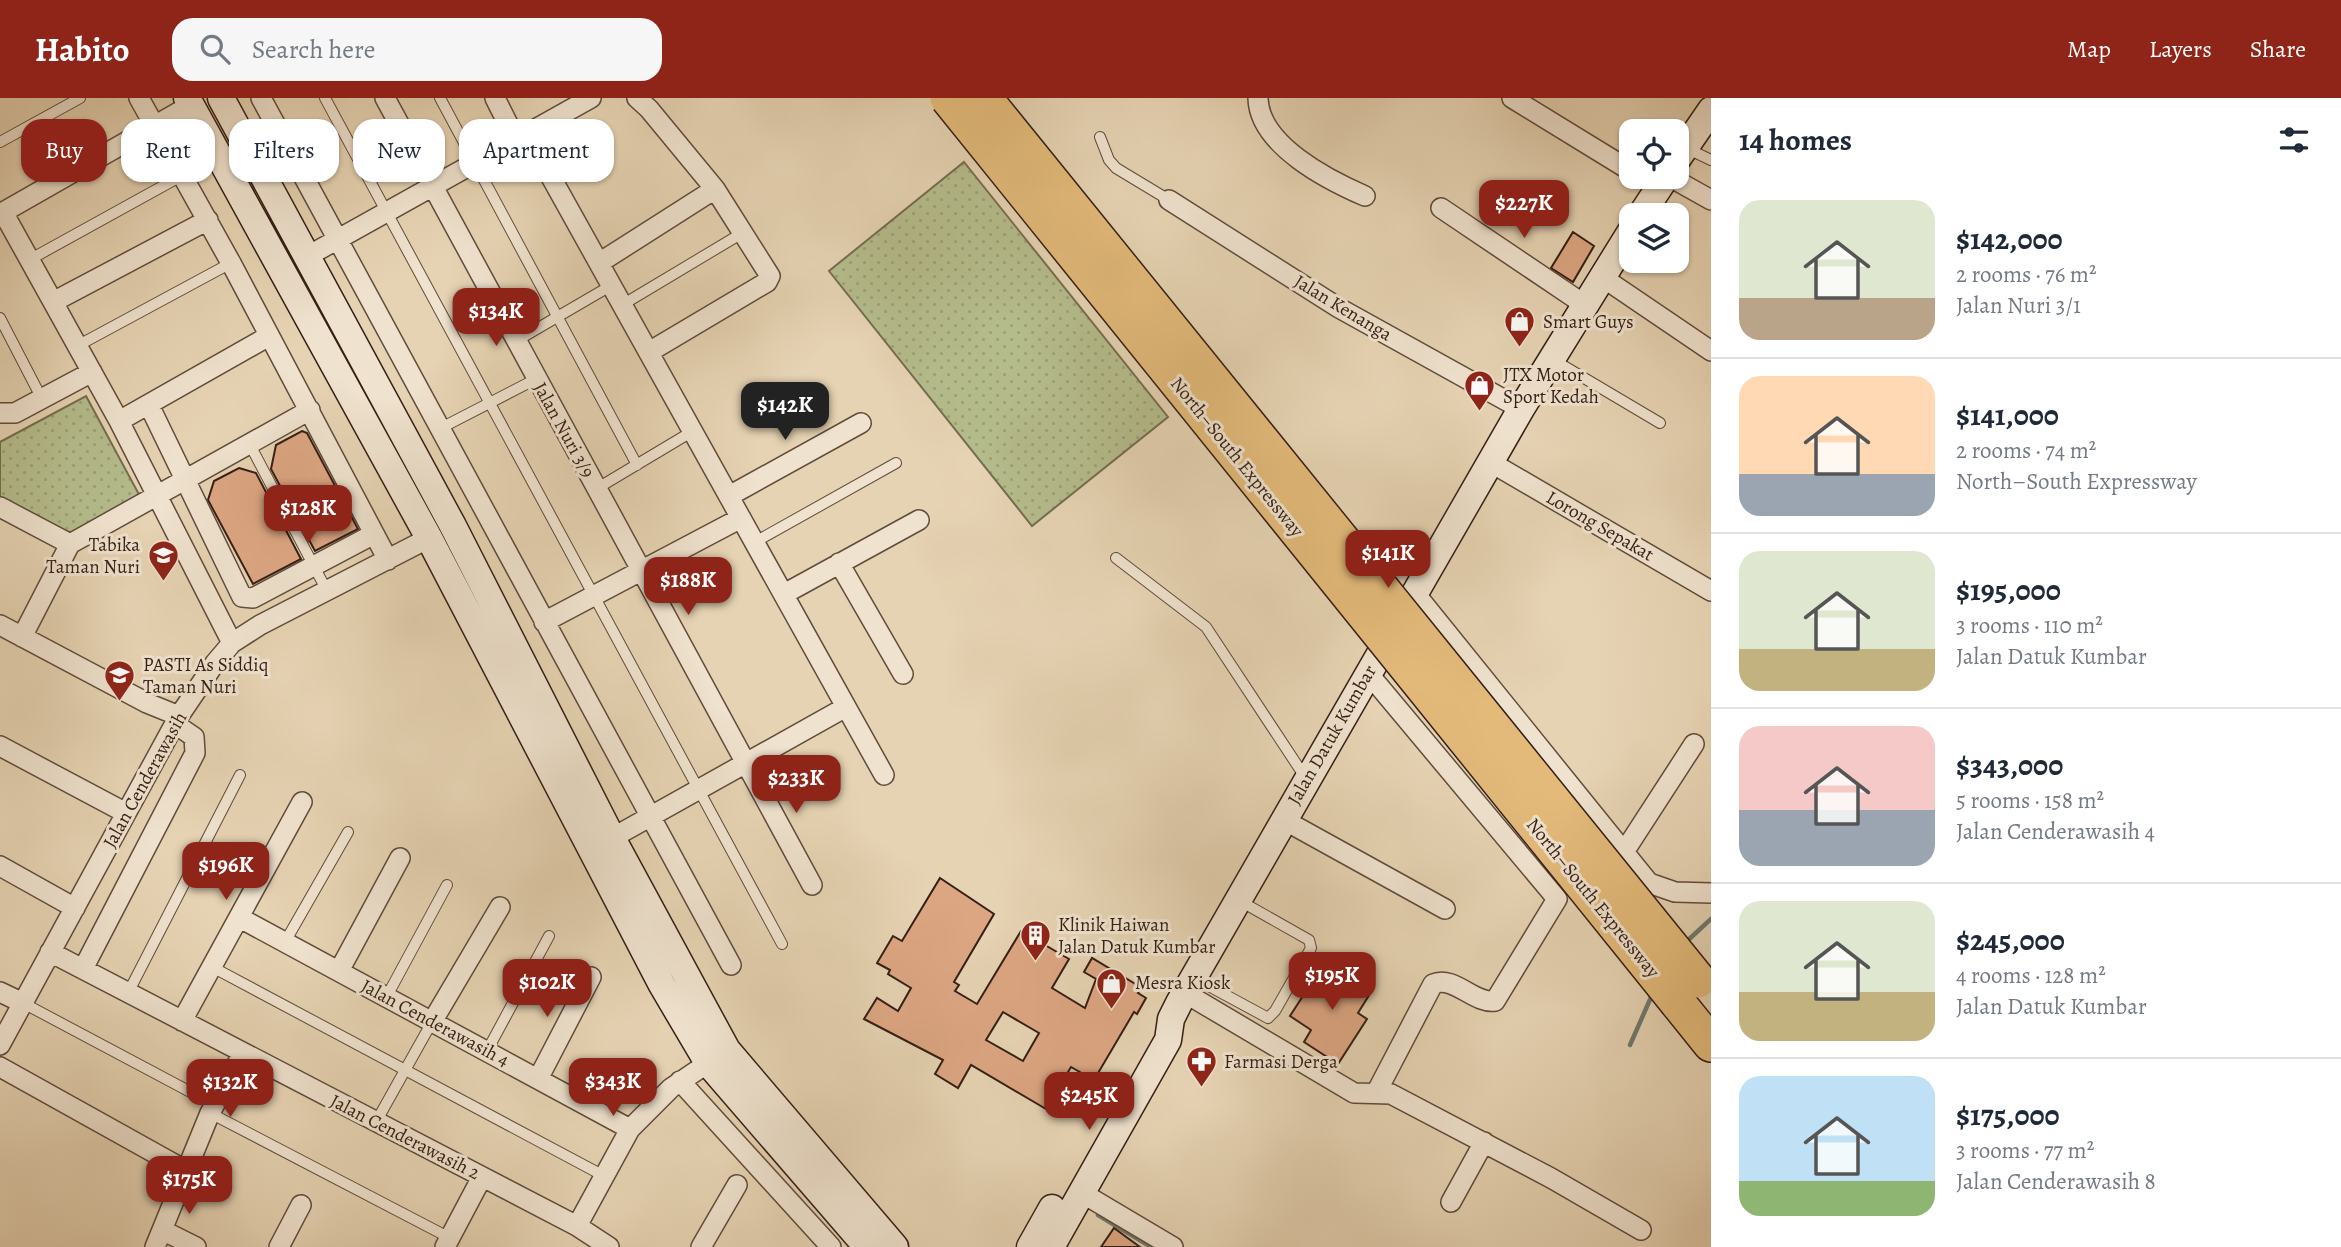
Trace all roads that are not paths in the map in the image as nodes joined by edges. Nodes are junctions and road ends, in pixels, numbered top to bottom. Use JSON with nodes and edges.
{"nodes":[{"id":1,"x":80,"y":98,"type":"edge"},
{"id":2,"x":139,"y":98,"type":"edge"},
{"id":3,"x":221,"y":98,"type":"edge"},
{"id":4,"x":261,"y":98,"type":"edge"},
{"id":5,"x":325,"y":98,"type":"edge"},
{"id":6,"x":385,"y":98,"type":"edge"},
{"id":7,"x":440,"y":98,"type":"edge"},
{"id":8,"x":495,"y":98,"type":"edge"},
{"id":9,"x":591,"y":98,"type":"edge"},
{"id":10,"x":637,"y":98,"type":"edge"},
{"id":11,"x":947,"y":98,"type":"edge"},
{"id":12,"x":984,"y":98,"type":"edge"},
{"id":13,"x":1258,"y":98,"type":"edge"},
{"id":14,"x":1512,"y":98,"type":"edge"},
{"id":15,"x":189,"y":102,"type":"edge"},
{"id":16,"x":1711,"y":110,"type":"edge"},
{"id":17,"x":151,"y":119,"type":"edge"},
{"id":18,"x":166,"y":119,"type":"edge"},
{"id":19,"x":510,"y":119,"type":"edge"},
{"id":20,"x":554,"y":119,"type":"edge"},
{"id":21,"x":459,"y":134,"type":"edge"},
{"id":22,"x":1100,"y":137,"type":"dead end"},
{"id":23,"x":0,"y":142,"type":"edge"},
{"id":24,"x":1689,"y":142,"type":"edge"},
{"id":25,"x":121,"y":146,"type":"edge"},
{"id":26,"x":1689,"y":156,"type":"edge"},
{"id":27,"x":1711,"y":160,"type":"edge"},
{"id":28,"x":1619,"y":164,"type":"edge"},
{"id":29,"x":459,"y":172,"type":"edge"},
{"id":30,"x":170,"y":182,"type":"edge"},
{"id":31,"x":187,"y":182,"type":"edge"},
{"id":32,"x":484,"y":182,"type":"edge"},
{"id":33,"x":550,"y":182,"type":"edge"},
{"id":34,"x":432,"y":187,"type":"junction"},
{"id":35,"x":715,"y":189,"type":"junction"},
{"id":36,"x":1682,"y":189,"type":"edge"},
{"id":37,"x":1365,"y":196,"type":"dead end"},
{"id":38,"x":1169,"y":200,"type":"joint"},
{"id":39,"x":1711,"y":200,"type":"edge"},
{"id":40,"x":1441,"y":208,"type":"dead end"},
{"id":41,"x":387,"y":212,"type":"junction"},
{"id":42,"x":2,"y":213,"type":"edge"},
{"id":43,"x":208,"y":220,"type":"junction"},
{"id":44,"x":744,"y":232,"type":"junction"},
{"id":45,"x":337,"y":240,"type":"junction"},
{"id":46,"x":1619,"y":250,"type":"edge"},
{"id":47,"x":306,"y":257,"type":"junction"},
{"id":48,"x":29,"y":260,"type":"junction"},
{"id":49,"x":599,"y":262,"type":"junction"},
{"id":50,"x":231,"y":263,"type":"junction"},
{"id":51,"x":1602,"y":277,"type":"junction"},
{"id":52,"x":612,"y":285,"type":"junction"},
{"id":53,"x":53,"y":302,"type":"junction"},
{"id":54,"x":622,"y":305,"type":"junction"},
{"id":55,"x":1585,"y":305,"type":"junction"},
{"id":56,"x":557,"y":317,"type":"junction"},
{"id":57,"x":0,"y":318,"type":"edge"},
{"id":58,"x":269,"y":336,"type":"junction"},
{"id":59,"x":516,"y":341,"type":"junction"},
{"id":60,"x":77,"y":346,"type":"junction"},
{"id":61,"x":1711,"y":351,"type":"edge"},
{"id":62,"x":649,"y":352,"type":"junction"},
{"id":63,"x":1552,"y":359,"type":"junction"},
{"id":64,"x":92,"y":372,"type":"junction"},
{"id":65,"x":536,"y":379,"type":"junction"},
{"id":66,"x":42,"y":399,"type":"junction"},
{"id":67,"x":489,"y":403,"type":"junction"},
{"id":68,"x":149,"y":405,"type":"junction"},
{"id":69,"x":1521,"y":409,"type":"junction"},
{"id":70,"x":310,"y":410,"type":"junction"},
{"id":71,"x":0,"y":413,"type":"edge"},
{"id":72,"x":118,"y":421,"type":"junction"},
{"id":73,"x":861,"y":423,"type":"dead end"},
{"id":74,"x":1660,"y":424,"type":"dead end"},
{"id":75,"x":439,"y":429,"type":"junction"},
{"id":76,"x":693,"y":431,"type":"junction"},
{"id":77,"x":248,"y":443,"type":"junction"},
{"id":78,"x":1490,"y":462,"type":"junction"},
{"id":79,"x":896,"y":463,"type":"dead end"},
{"id":80,"x":637,"y":465,"type":"junction"},
{"id":81,"x":184,"y":480,"type":"junction"},
{"id":82,"x":596,"y":489,"type":"junction"},
{"id":83,"x":157,"y":495,"type":"junction"},
{"id":84,"x":729,"y":496,"type":"junction"},
{"id":85,"x":0,"y":507,"type":"edge"},
{"id":86,"x":741,"y":518,"type":"junction"},
{"id":87,"x":919,"y":520,"type":"dead end"},
{"id":88,"x":374,"y":534,"type":"junction"},
{"id":89,"x":429,"y":538,"type":"junction"},
{"id":90,"x":755,"y":542,"type":"junction"},
{"id":91,"x":70,"y":544,"type":"junction"},
{"id":92,"x":1116,"y":558,"type":"dead end"},
{"id":93,"x":387,"y":560,"type":"junction"},
{"id":94,"x":839,"y":564,"type":"junction"},
{"id":95,"x":313,"y":565,"type":"junction"},
{"id":96,"x":641,"y":572,"type":"junction"},
{"id":97,"x":235,"y":586,"type":"junction"},
{"id":98,"x":327,"y":591,"type":"junction"},
{"id":99,"x":1711,"y":591,"type":"edge"},
{"id":100,"x":1414,"y":592,"type":"junction"},
{"id":101,"x":784,"y":594,"type":"junction"},
{"id":102,"x":594,"y":596,"type":"junction"},
{"id":103,"x":209,"y":598,"type":"junction"},
{"id":104,"x":544,"y":622,"type":"junction"},
{"id":105,"x":0,"y":625,"type":"edge"},
{"id":106,"x":22,"y":637,"type":"junction"},
{"id":107,"x":232,"y":643,"type":"junction"},
{"id":108,"x":1368,"y":673,"type":"junction"},
{"id":109,"x":903,"y":674,"type":"dead end"},
{"id":110,"x":846,"y":707,"type":"junction"},
{"id":111,"x":177,"y":720,"type":"junction"},
{"id":112,"x":1694,"y":744,"type":"dead end"},
{"id":113,"x":0,"y":746,"type":"edge"},
{"id":114,"x":746,"y":763,"type":"junction"},
{"id":115,"x":240,"y":775,"type":"dead end"},
{"id":116,"x":884,"y":775,"type":"dead end"},
{"id":117,"x":1307,"y":780,"type":"junction"},
{"id":118,"x":698,"y":790,"type":"junction"},
{"id":119,"x":302,"y":802,"type":"dead end"},
{"id":120,"x":127,"y":813,"type":"junction"},
{"id":121,"x":650,"y":816,"type":"junction"},
{"id":122,"x":1284,"y":820,"type":"junction"},
{"id":123,"x":348,"y":832,"type":"dead end"},
{"id":124,"x":612,"y":838,"type":"junction"},
{"id":125,"x":1624,"y":852,"type":"junction"},
{"id":126,"x":400,"y":858,"type":"dead end"},
{"id":127,"x":0,"y":866,"type":"edge"},
{"id":128,"x":447,"y":885,"type":"dead end"},
{"id":129,"x":812,"y":886,"type":"dead end"},
{"id":130,"x":1711,"y":894,"type":"edge"},
{"id":131,"x":1239,"y":900,"type":"junction"},
{"id":132,"x":500,"y":907,"type":"dead end"},
{"id":133,"x":75,"y":908,"type":"junction"},
{"id":134,"x":1445,"y":909,"type":"dead end"},
{"id":135,"x":240,"y":918,"type":"junction"},
{"id":136,"x":549,"y":936,"type":"dead end"},
{"id":137,"x":285,"y":942,"type":"junction"},
{"id":138,"x":782,"y":944,"type":"dead end"},
{"id":139,"x":50,"y":953,"type":"junction"},
{"id":140,"x":731,"y":965,"type":"dead end"},
{"id":141,"x":214,"y":968,"type":"junction"},
{"id":142,"x":83,"y":969,"type":"junction"},
{"id":143,"x":339,"y":971,"type":"junction"},
{"id":144,"x":591,"y":977,"type":"dead end"},
{"id":145,"x":1189,"y":986,"type":"junction"},
{"id":146,"x":0,"y":992,"type":"edge"},
{"id":147,"x":128,"y":993,"type":"junction"},
{"id":148,"x":1696,"y":993,"type":"edge"},
{"id":149,"x":387,"y":996,"type":"junction"},
{"id":150,"x":23,"y":1003,"type":"junction"},
{"id":151,"x":182,"y":1021,"type":"junction"},
{"id":152,"x":432,"y":1022,"type":"junction"},
{"id":153,"x":1163,"y":1024,"type":"junction"},
{"id":154,"x":1711,"y":1044,"type":"edge"},
{"id":155,"x":0,"y":1045,"type":"edge"},
{"id":156,"x":487,"y":1051,"type":"junction"},
{"id":157,"x":243,"y":1053,"type":"junction"},
{"id":158,"x":708,"y":1063,"type":"junction"},
{"id":159,"x":0,"y":1067,"type":"edge"},
{"id":160,"x":407,"y":1069,"type":"junction"},
{"id":161,"x":538,"y":1079,"type":"junction"},
{"id":162,"x":680,"y":1081,"type":"junction"},
{"id":163,"x":1376,"y":1093,"type":"junction"},
{"id":164,"x":212,"y":1109,"type":"junction"},
{"id":165,"x":376,"y":1122,"type":"junction"},
{"id":166,"x":630,"y":1129,"type":"junction"},
{"id":167,"x":1484,"y":1142,"type":"junction"},
{"id":168,"x":185,"y":1170,"type":"junction"},
{"id":169,"x":604,"y":1176,"type":"junction"},
{"id":170,"x":482,"y":1177,"type":"junction"},
{"id":171,"x":737,"y":1185,"type":"dead end"},
{"id":172,"x":1082,"y":1193,"type":"junction"},
{"id":173,"x":1451,"y":1202,"type":"dead end"},
{"id":174,"x":301,"y":1205,"type":"dead end"},
{"id":175,"x":577,"y":1226,"type":"junction"},
{"id":176,"x":1641,"y":1230,"type":"dead end"},
{"id":177,"x":158,"y":1238,"type":"edge"},
{"id":178,"x":447,"y":1242,"type":"edge"},
{"id":179,"x":196,"y":1247,"type":"edge"},
{"id":180,"x":279,"y":1247,"type":"edge"},
{"id":181,"x":609,"y":1247,"type":"edge"},
{"id":182,"x":701,"y":1247,"type":"edge"},
{"id":183,"x":831,"y":1247,"type":"edge"},
{"id":184,"x":867,"y":1247,"type":"edge"},
{"id":185,"x":895,"y":1247,"type":"edge"},
{"id":186,"x":1030,"y":1247,"type":"edge"},
{"id":187,"x":1051,"y":1247,"type":"edge"},
{"id":188,"x":1173,"y":1247,"type":"edge"}],
"edges":[{"from":1,"to":23,"type":"lane"},
{"from":2,"to":17,"type":"street"},
{"from":3,"to":47,"type":"main road"},
{"from":4,"to":45,"type":"street"},
{"from":5,"to":41,"type":"lane"},
{"from":6,"to":34,"type":"street","name":"Jalan Nuri 3/9"},
{"from":7,"to":21,"type":"lane"},
{"from":8,"to":19,"type":"street"},
{"from":9,"to":20,"type":"street"},
{"from":10,"to":35,"type":"street"},
{"from":11,"to":148,"type":"highway","name":"North–South Expressway","bridge":true},
{"from":12,"to":148,"type":"highway","name":"North–South Expressway","bridge":true},
{"from":13,"to":37,"type":"street"},
{"from":14,"to":28,"type":"street"},
{"from":15,"to":18,"type":"street"},
{"from":15,"to":89,"type":"main road"},
{"from":16,"to":24,"type":"main road"},
{"from":22,"to":38,"type":"lane"},
{"from":25,"to":42,"type":"street"},
{"from":26,"to":27,"type":"lane"},
{"from":29,"to":34,"type":"street"},
{"from":30,"to":48,"type":"lane"},
{"from":31,"to":43,"type":"street"},
{"from":32,"to":56,"type":"lane"},
{"from":33,"to":49,"type":"street"},
{"from":34,"to":41,"type":"street"},
{"from":34,"to":59,"type":"street","name":"Jalan Nuri 3/9"},
{"from":35,"to":44,"type":"street"},
{"from":35,"to":49,"type":"street"},
{"from":36,"to":39,"type":"street"},
{"from":38,"to":69,"type":"street","name":"Jalan Kenanga"},
{"from":40,"to":55,"type":"street"},
{"from":41,"to":45,"type":"street"},
{"from":41,"to":67,"type":"lane"},
{"from":42,"to":48,"type":"street"},
{"from":43,"to":50,"type":"street"},
{"from":43,"to":53,"type":"street"},
{"from":44,"to":54,"type":"lane"},
{"from":44,"to":62,"type":"street"},
{"from":45,"to":47,"type":"street"},
{"from":45,"to":75,"type":"street"},
{"from":46,"to":51,"type":"main road","name":"Jalan Datuk Kumbar"},
{"from":47,"to":124,"type":"main road"},
{"from":48,"to":53,"type":"street"},
{"from":49,"to":52,"type":"street"},
{"from":50,"to":58,"type":"street"},
{"from":50,"to":60,"type":"lane"},
{"from":51,"to":55,"type":"main road","name":"Jalan Datuk Kumbar"},
{"from":51,"to":61,"type":"street"},
{"from":52,"to":54,"type":"street"},
{"from":52,"to":56,"type":"lane"},
{"from":53,"to":60,"type":"street"},
{"from":54,"to":62,"type":"street"},
{"from":55,"to":63,"type":"main road","name":"Jalan Datuk Kumbar"},
{"from":56,"to":59,"type":"lane"},
{"from":56,"to":80,"type":"lane"},
{"from":57,"to":66,"type":"lane"},
{"from":58,"to":68,"type":"street"},
{"from":58,"to":70,"type":"street"},
{"from":59,"to":65,"type":"street","name":"Jalan Nuri 3/9"},
{"from":60,"to":64,"type":"street"},
{"from":62,"to":76,"type":"street"},
{"from":63,"to":69,"type":"main road","name":"Jalan Datuk Kumbar"},
{"from":63,"to":74,"type":"lane"},
{"from":64,"to":66,"type":"street"},
{"from":64,"to":72,"type":"street"},
{"from":65,"to":67,"type":"lane"},
{"from":65,"to":82,"type":"street","name":"Jalan Nuri 3/9"},
{"from":66,"to":71,"type":"street"},
{"from":67,"to":75,"type":"lane"},
{"from":67,"to":102,"type":"lane"},
{"from":68,"to":72,"type":"street"},
{"from":68,"to":81,"type":"street"},
{"from":69,"to":78,"type":"main road","name":"Jalan Datuk Kumbar"},
{"from":70,"to":77,"type":"street"},
{"from":70,"to":88,"type":"street"},
{"from":72,"to":83,"type":"street"},
{"from":73,"to":84,"type":"street"},
{"from":75,"to":104,"type":"street"},
{"from":76,"to":80,"type":"lane"},
{"from":76,"to":84,"type":"street"},
{"from":77,"to":81,"type":"street"},
{"from":77,"to":95,"type":"lane"},
{"from":78,"to":99,"type":"street","name":"Lorong Sepakat"},
{"from":78,"to":100,"type":"main road","name":"Jalan Datuk Kumbar"},
{"from":79,"to":90,"type":"lane"},
{"from":80,"to":82,"type":"lane"},
{"from":81,"to":83,"type":"street"},
{"from":81,"to":97,"type":"street"},
{"from":82,"to":96,"type":"street","name":"Jalan Nuri 3/9"},
{"from":83,"to":91,"type":"street"},
{"from":83,"to":103,"type":"street"},
{"from":84,"to":86,"type":"street"},
{"from":85,"to":91,"type":"street"},
{"from":86,"to":90,"type":"street"},
{"from":86,"to":96,"type":"street"},
{"from":87,"to":94,"type":"street"},
{"from":88,"to":93,"type":"street"},
{"from":88,"to":95,"type":"street"},
{"from":89,"to":93,"type":"street","name":"Jalan Cenderawasih"},
{"from":89,"to":158,"type":"main road"},
{"from":90,"to":101,"type":"street"},
{"from":91,"to":106,"type":"street"},
{"from":92,"to":117,"type":"lane"},
{"from":93,"to":98,"type":"street","name":"Jalan Cenderawasih"},
{"from":94,"to":101,"type":"street"},
{"from":94,"to":109,"type":"street"},
{"from":95,"to":97,"type":"street"},
{"from":95,"to":98,"type":"lane"},
{"from":96,"to":102,"type":"street"},
{"from":96,"to":114,"type":"street","name":"Jalan Nuri 3/9"},
{"from":97,"to":103,"type":"street"},
{"from":98,"to":107,"type":"street","name":"Jalan Cenderawasih"},
{"from":100,"to":108,"type":"main road","name":"Jalan Datuk Kumbar"},
{"from":100,"to":125,"type":"street"},
{"from":101,"to":110,"type":"street"},
{"from":102,"to":104,"type":"street"},
{"from":102,"to":118,"type":"lane"},
{"from":103,"to":107,"type":"street"},
{"from":104,"to":121,"type":"street"},
{"from":105,"to":106,"type":"street"},
{"from":106,"to":111,"type":"street"},
{"from":107,"to":111,"type":"street","name":"Jalan Cenderawasih"},
{"from":108,"to":117,"type":"main road","name":"Jalan Datuk Kumbar"},
{"from":108,"to":163,"type":"street"},
{"from":110,"to":114,"type":"street"},
{"from":110,"to":116,"type":"street"},
{"from":111,"to":120,"type":"street","name":"Jalan Cenderawasih"},
{"from":111,"to":142,"type":"street"},
{"from":112,"to":125,"type":"street"},
{"from":113,"to":120,"type":"street"},
{"from":114,"to":118,"type":"street"},
{"from":114,"to":129,"type":"street","name":"Jalan Nuri 3/9"},
{"from":115,"to":147,"type":"lane"},
{"from":117,"to":122,"type":"main road","name":"Jalan Datuk Kumbar"},
{"from":118,"to":121,"type":"street"},
{"from":118,"to":138,"type":"lane"},
{"from":119,"to":135,"type":"street"},
{"from":120,"to":133,"type":"street","name":"Jalan Cenderawasih"},
{"from":121,"to":124,"type":"street"},
{"from":121,"to":140,"type":"street"},
{"from":122,"to":131,"type":"main road","name":"Jalan Datuk Kumbar"},
{"from":122,"to":134,"type":"street"},
{"from":123,"to":137,"type":"lane"},
{"from":124,"to":185,"type":"main road"},
{"from":125,"to":130,"type":"street"},
{"from":126,"to":143,"type":"street"},
{"from":127,"to":133,"type":"street"},
{"from":128,"to":149,"type":"lane"},
{"from":131,"to":145,"type":"main road","name":"Jalan Datuk Kumbar"},
{"from":131,"to":145,"type":"lane"},
{"from":132,"to":152,"type":"street"},
{"from":133,"to":139,"type":"street","name":"Jalan Cenderawasih"},
{"from":135,"to":137,"type":"street","name":"Jalan Cenderawasih 4"},
{"from":135,"to":141,"type":"street"},
{"from":136,"to":156,"type":"lane"},
{"from":137,"to":143,"type":"street","name":"Jalan Cenderawasih 4"},
{"from":139,"to":142,"type":"street","name":"Jalan Cenderawasih 2"},
{"from":139,"to":150,"type":"street","name":"Jalan Cenderawasih"},
{"from":141,"to":151,"type":"street"},
{"from":141,"to":160,"type":"lane"},
{"from":142,"to":147,"type":"street","name":"Jalan Cenderawasih 2"},
{"from":143,"to":149,"type":"street","name":"Jalan Cenderawasih 4"},
{"from":144,"to":161,"type":"street"},
{"from":145,"to":153,"type":"main road","name":"Jalan Datuk Kumbar"},
{"from":145,"to":163,"type":"street"},
{"from":146,"to":150,"type":"street"},
{"from":147,"to":151,"type":"street","name":"Jalan Cenderawasih 2"},
{"from":148,"to":154,"type":"highway","name":"North–South Expressway"},
{"from":149,"to":152,"type":"street","name":"Jalan Cenderawasih 4"},
{"from":150,"to":155,"type":"street","name":"Jalan Cenderawasih"},
{"from":150,"to":164,"type":"lane"},
{"from":151,"to":157,"type":"street","name":"Jalan Cenderawasih 2"},
{"from":152,"to":156,"type":"street","name":"Jalan Cenderawasih 4"},
{"from":152,"to":160,"type":"lane"},
{"from":153,"to":172,"type":"main road","name":"Jalan Datuk Kumbar"},
{"from":153,"to":186,"type":"main road","name":"Jalan Datuk Kumbar"},
{"from":156,"to":161,"type":"street","name":"Jalan Cenderawasih 4"},
{"from":157,"to":164,"type":"street"},
{"from":157,"to":165,"type":"street","name":"Jalan Cenderawasih 2"},
{"from":158,"to":162,"type":"street"},
{"from":158,"to":184,"type":"main road"},
{"from":159,"to":168,"type":"street"},
{"from":160,"to":165,"type":"lane"},
{"from":160,"to":169,"type":"lane"},
{"from":161,"to":166,"type":"street","name":"Jalan Cenderawasih 4"},
{"from":162,"to":166,"type":"street"},
{"from":162,"to":183,"type":"street"},
{"from":163,"to":167,"type":"street"},
{"from":164,"to":168,"type":"street"},
{"from":164,"to":178,"type":"lane"},
{"from":165,"to":170,"type":"street","name":"Jalan Cenderawasih 2"},
{"from":166,"to":169,"type":"street"},
{"from":167,"to":173,"type":"street"},
{"from":167,"to":176,"type":"street"},
{"from":168,"to":177,"type":"street"},
{"from":169,"to":175,"type":"street"},
{"from":170,"to":175,"type":"street","name":"Jalan Cenderawasih 2"},
{"from":170,"to":178,"type":"street"},
{"from":171,"to":182,"type":"street"},
{"from":172,"to":187,"type":"main road","name":"Jalan Datuk Kumbar"},
{"from":172,"to":188,"type":"street"},
{"from":174,"to":180,"type":"street"},
{"from":175,"to":181,"type":"street","name":"Jalan Cenderawasih 2"},
{"from":177,"to":179,"type":"street"}]}
